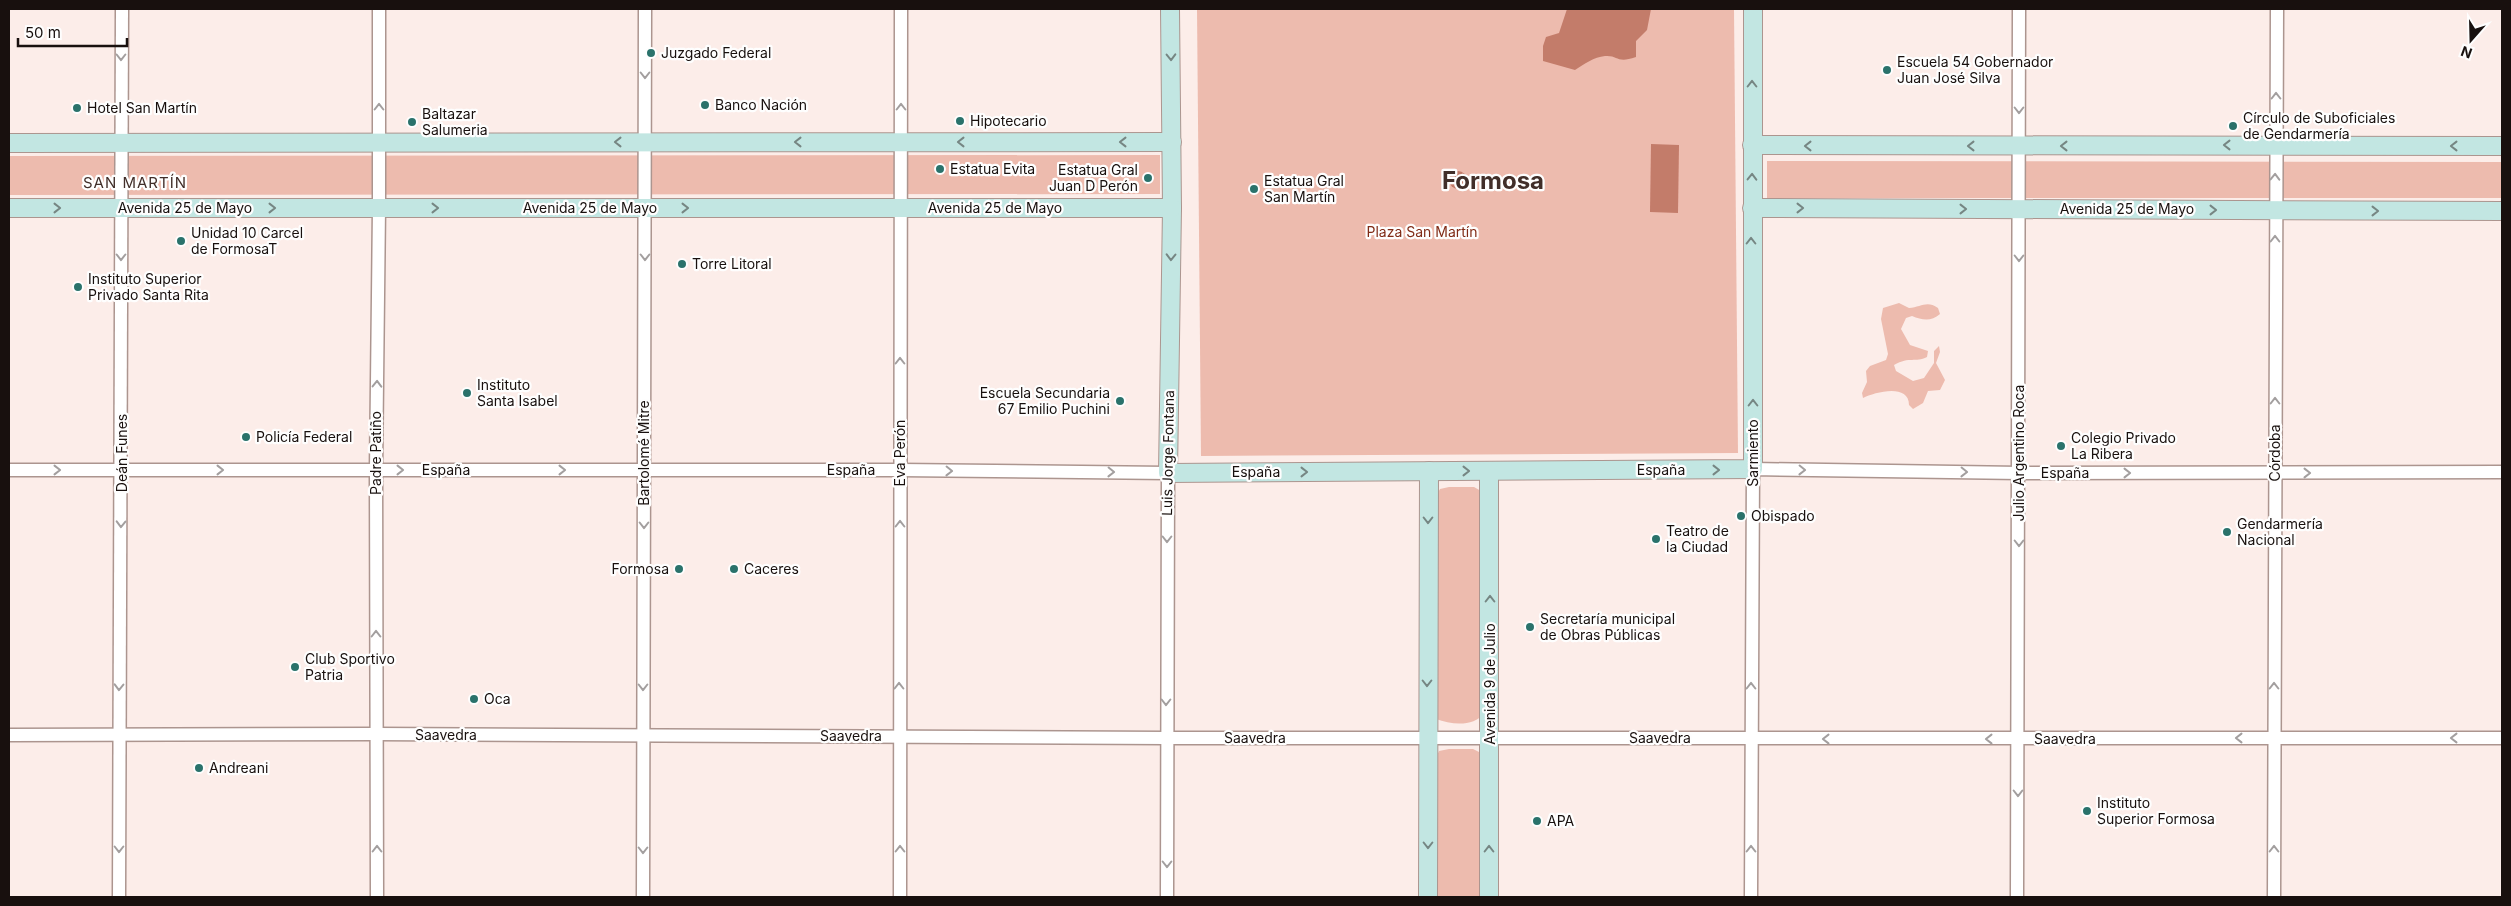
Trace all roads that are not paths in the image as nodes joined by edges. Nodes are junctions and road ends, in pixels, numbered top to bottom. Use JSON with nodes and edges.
{"nodes":[{"id":1,"x":122,"y":9,"type":"edge"},
{"id":2,"x":379,"y":9,"type":"edge"},
{"id":3,"x":645,"y":9,"type":"edge"},
{"id":4,"x":901,"y":9,"type":"edge"},
{"id":5,"x":1170,"y":9,"type":"edge"},
{"id":6,"x":1753,"y":9,"type":"edge"},
{"id":7,"x":2019,"y":9,"type":"edge"},
{"id":8,"x":2276,"y":9,"type":"edge"},
{"id":9,"x":645,"y":142,"type":"junction"},
{"id":10,"x":901,"y":142,"type":"junction"},
{"id":11,"x":1172,"y":142,"type":"junction"},
{"id":12,"x":9,"y":143,"type":"edge"},
{"id":13,"x":121,"y":143,"type":"junction"},
{"id":14,"x":379,"y":143,"type":"junction"},
{"id":15,"x":2275,"y":144,"type":"junction"},
{"id":16,"x":1752,"y":145,"type":"junction"},
{"id":17,"x":2020,"y":146,"type":"junction"},
{"id":18,"x":2502,"y":146,"type":"edge"},
{"id":19,"x":9,"y":208,"type":"edge"},
{"id":20,"x":121,"y":208,"type":"junction"},
{"id":21,"x":379,"y":208,"type":"junction"},
{"id":22,"x":645,"y":208,"type":"junction"},
{"id":23,"x":900,"y":208,"type":"junction"},
{"id":24,"x":1172,"y":208,"type":"junction"},
{"id":25,"x":1752,"y":208,"type":"junction"},
{"id":26,"x":2019,"y":209,"type":"junction"},
{"id":27,"x":2275,"y":210,"type":"junction"},
{"id":28,"x":2502,"y":211,"type":"edge"},
{"id":29,"x":1753,"y":469,"type":"junction"},
{"id":30,"x":9,"y":470,"type":"edge"},
{"id":31,"x":122,"y":470,"type":"junction"},
{"id":32,"x":376,"y":470,"type":"junction"},
{"id":33,"x":644,"y":470,"type":"junction"},
{"id":34,"x":900,"y":470,"type":"junction"},
{"id":35,"x":1429,"y":471,"type":"junction"},
{"id":36,"x":1489,"y":471,"type":"junction"},
{"id":37,"x":2502,"y":472,"type":"edge"},
{"id":38,"x":1168,"y":473,"type":"junction"},
{"id":39,"x":2020,"y":473,"type":"junction"},
{"id":40,"x":2275,"y":473,"type":"junction"},
{"id":41,"x":377,"y":734,"type":"junction"},
{"id":42,"x":9,"y":735,"type":"edge"},
{"id":43,"x":118,"y":735,"type":"junction"},
{"id":44,"x":643,"y":736,"type":"junction"},
{"id":45,"x":899,"y":736,"type":"junction"},
{"id":46,"x":1427,"y":737,"type":"junction"},
{"id":47,"x":1490,"y":737,"type":"junction"},
{"id":48,"x":1166,"y":738,"type":"junction"},
{"id":49,"x":1751,"y":738,"type":"junction"},
{"id":50,"x":2274,"y":738,"type":"junction"},
{"id":51,"x":2502,"y":738,"type":"edge"},
{"id":52,"x":2018,"y":739,"type":"junction"},
{"id":53,"x":119,"y":897,"type":"edge"},
{"id":54,"x":377,"y":897,"type":"edge"},
{"id":55,"x":643,"y":897,"type":"edge"},
{"id":56,"x":900,"y":897,"type":"edge"},
{"id":57,"x":1167,"y":897,"type":"edge"},
{"id":58,"x":1428,"y":897,"type":"edge"},
{"id":59,"x":1489,"y":897,"type":"edge"},
{"id":60,"x":1751,"y":897,"type":"edge"},
{"id":61,"x":2018,"y":897,"type":"edge"},
{"id":62,"x":2274,"y":897,"type":"edge"}],
"edges":[{"from":1,"to":13,"type":"street","name":"Deán Funes","one_way":true},
{"from":14,"to":2,"type":"street","name":"Padre Patiño","one_way":true},
{"from":3,"to":9,"type":"street","name":"Bartolomé Mitre","one_way":true},
{"from":10,"to":4,"type":"street","name":"Eva Perón","one_way":true},
{"from":5,"to":11,"type":"main road","name":"Luis Jorge Fontana","one_way":true},
{"from":16,"to":6,"type":"main road","name":"Sarmiento","one_way":true},
{"from":7,"to":17,"type":"street","name":"Julio Argentino Roca","one_way":true},
{"from":15,"to":8,"type":"street","name":"Córdoba","one_way":true},
{"from":10,"to":9,"type":"main road","one_way":true},
{"from":9,"to":14,"type":"main road","one_way":true},
{"from":9,"to":22,"type":"street","name":"Bartolomé Mitre"},
{"from":11,"to":10,"type":"main road","one_way":true},
{"from":10,"to":23,"type":"street","name":"Eva Perón"},
{"from":11,"to":24,"type":"main road","name":"Luis Jorge Fontana"},
{"from":12,"to":13,"type":"main road"},
{"from":13,"to":14,"type":"main road"},
{"from":13,"to":20,"type":"street","name":"Deán Funes"},
{"from":14,"to":21,"type":"street","name":"Padre Patiño"},
{"from":15,"to":17,"type":"main road","one_way":true},
{"from":18,"to":15,"type":"main road","one_way":true},
{"from":27,"to":15,"type":"street","name":"Córdoba","one_way":true},
{"from":17,"to":16,"type":"main road","one_way":true},
{"from":25,"to":16,"type":"main road","name":"Sarmiento","one_way":true},
{"from":17,"to":26,"type":"street","name":"Julio Argentino Roca"},
{"from":19,"to":20,"type":"main road","name":"Avenida 25 de Mayo","one_way":true},
{"from":20,"to":21,"type":"main road","name":"Avenida 25 de Mayo","one_way":true},
{"from":20,"to":31,"type":"street","name":"Deán Funes","one_way":true},
{"from":21,"to":22,"type":"main road","name":"Avenida 25 de Mayo","one_way":true},
{"from":32,"to":21,"type":"street","name":"Padre Patiño","one_way":true},
{"from":22,"to":23,"type":"main road","name":"Avenida 25 de Mayo","one_way":true},
{"from":22,"to":33,"type":"street","name":"Bartolomé Mitre","one_way":true},
{"from":23,"to":24,"type":"main road","name":"Avenida 25 de Mayo"},
{"from":34,"to":23,"type":"street","name":"Eva Perón","one_way":true},
{"from":24,"to":38,"type":"main road","name":"Luis Jorge Fontana","one_way":true},
{"from":25,"to":26,"type":"main road","name":"Avenida 25 de Mayo","one_way":true},
{"from":29,"to":25,"type":"main road","name":"Sarmiento","one_way":true},
{"from":26,"to":27,"type":"main road","name":"Avenida 25 de Mayo","one_way":true},
{"from":26,"to":39,"type":"street","name":"Julio Argentino Roca","one_way":true},
{"from":27,"to":28,"type":"main road","name":"Avenida 25 de Mayo","one_way":true},
{"from":40,"to":27,"type":"street","name":"Córdoba","one_way":true},
{"from":36,"to":29,"type":"main road","name":"España","one_way":true},
{"from":29,"to":39,"type":"street","name":"España","one_way":true},
{"from":49,"to":29,"type":"street","name":"Sarmiento","one_way":true},
{"from":30,"to":31,"type":"street","name":"España","one_way":true},
{"from":31,"to":32,"type":"street","name":"España","one_way":true},
{"from":31,"to":43,"type":"street","name":"Deán Funes","one_way":true},
{"from":32,"to":33,"type":"street","name":"España","one_way":true},
{"from":41,"to":32,"type":"street","name":"Padre Patiño","one_way":true},
{"from":33,"to":34,"type":"street","name":"España"},
{"from":33,"to":44,"type":"street","name":"Bartolomé Mitre","one_way":true},
{"from":34,"to":38,"type":"street","name":"España","one_way":true},
{"from":45,"to":34,"type":"street","name":"Eva Perón","one_way":true},
{"from":35,"to":36,"type":"main road","name":"España","one_way":true},
{"from":38,"to":35,"type":"main road","name":"España","one_way":true},
{"from":35,"to":46,"type":"main road","one_way":true},
{"from":47,"to":36,"type":"main road","name":"Avenida 9 de Julio","one_way":true},
{"from":40,"to":37,"type":"street","name":"España","one_way":true},
{"from":38,"to":48,"type":"street","name":"Luis Jorge Fontana","one_way":true},
{"from":39,"to":40,"type":"street","name":"España","one_way":true},
{"from":39,"to":52,"type":"street","name":"Julio Argentino Roca","one_way":true},
{"from":50,"to":40,"type":"street","name":"Córdoba","one_way":true},
{"from":41,"to":43,"type":"street","name":"Saavedra"},
{"from":41,"to":44,"type":"street","name":"Saavedra"},
{"from":54,"to":41,"type":"street","name":"Padre Patiño","one_way":true},
{"from":42,"to":43,"type":"street","name":"Saavedra"},
{"from":43,"to":53,"type":"street","name":"Deán Funes","one_way":true},
{"from":44,"to":45,"type":"street","name":"Saavedra"},
{"from":44,"to":55,"type":"street","name":"Bartolomé Mitre","one_way":true},
{"from":45,"to":48,"type":"street","name":"Saavedra"},
{"from":56,"to":45,"type":"street","name":"Eva Perón","one_way":true},
{"from":46,"to":47,"type":"street","name":"Saavedra"},
{"from":46,"to":48,"type":"street","name":"Saavedra"},
{"from":46,"to":58,"type":"main road","one_way":true},
{"from":47,"to":49,"type":"street","name":"Saavedra"},
{"from":59,"to":47,"type":"main road","name":"Avenida 9 de Julio","one_way":true},
{"from":48,"to":57,"type":"street","name":"Luis Jorge Fontana","one_way":true},
{"from":52,"to":49,"type":"street","name":"Saavedra","one_way":true},
{"from":60,"to":49,"type":"street","name":"Sarmiento","one_way":true},
{"from":51,"to":50,"type":"street","name":"Saavedra","one_way":true},
{"from":50,"to":52,"type":"street","name":"Saavedra","one_way":true},
{"from":62,"to":50,"type":"street","name":"Córdoba","one_way":true},
{"from":52,"to":61,"type":"street","name":"Julio Argentino Roca","one_way":true}]}
